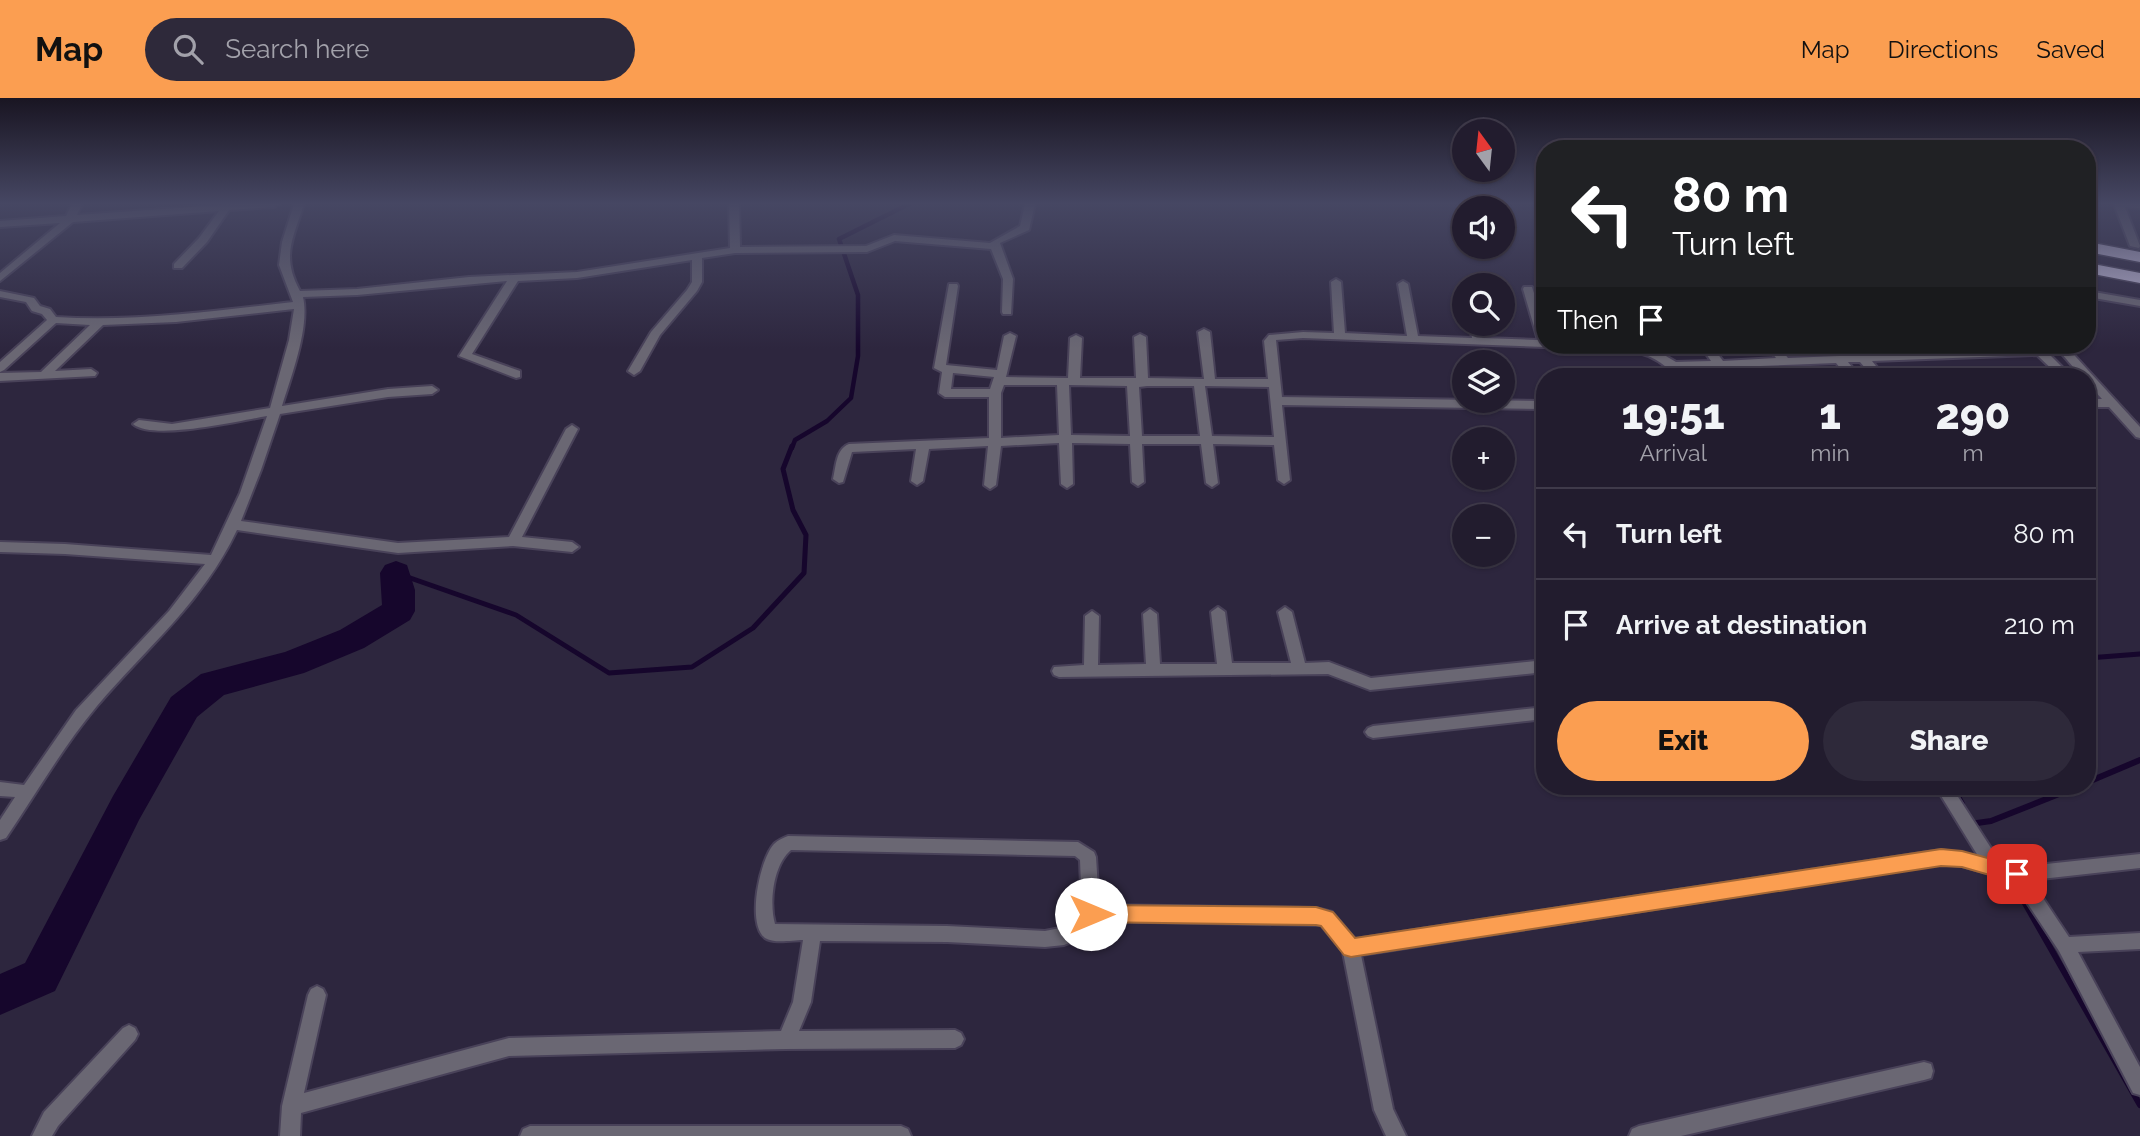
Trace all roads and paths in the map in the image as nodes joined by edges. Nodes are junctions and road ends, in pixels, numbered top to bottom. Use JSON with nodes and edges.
{"nodes":[{"id":1,"x":30,"y":252,"type":"edge"},
{"id":2,"x":191,"y":252,"type":"edge"},
{"id":3,"x":287,"y":252,"type":"edge"},
{"id":4,"x":720,"y":252,"type":"edge"},
{"id":5,"x":998,"y":252,"type":"edge"},
{"id":6,"x":697,"y":256,"type":"junction"},
{"id":7,"x":178,"y":266,"type":"dead end"},
{"id":8,"x":2096,"y":270,"type":"edge"},
{"id":9,"x":514,"y":277,"type":"junction"},
{"id":10,"x":0,"y":278,"type":"edge"},
{"id":11,"x":2140,"y":278,"type":"edge"},
{"id":12,"x":1336,"y":282,"type":"dead end"},
{"id":13,"x":1403,"y":285,"type":"dead end"},
{"id":14,"x":953,"y":286,"type":"dead end"},
{"id":15,"x":1528,"y":289,"type":"dead end"},
{"id":16,"x":0,"y":294,"type":"edge"},
{"id":17,"x":2096,"y":295,"type":"edge"},
{"id":18,"x":298,"y":299,"type":"junction"},
{"id":19,"x":2140,"y":303,"type":"edge"},
{"id":20,"x":1007,"y":312,"type":"dead end"},
{"id":21,"x":1536,"y":315,"type":"edge"},
{"id":22,"x":53,"y":320,"type":"junction"},
{"id":23,"x":100,"y":322,"type":"junction"},
{"id":24,"x":1204,"y":332,"type":"dead end"},
{"id":25,"x":1010,"y":335,"type":"dead end"},
{"id":26,"x":1340,"y":336,"type":"junction"},
{"id":27,"x":1477,"y":336,"type":"edge"},
{"id":28,"x":1140,"y":337,"type":"dead end"},
{"id":29,"x":1076,"y":338,"type":"dead end"},
{"id":30,"x":1413,"y":338,"type":"junction"},
{"id":31,"x":1478,"y":341,"type":"junction"},
{"id":32,"x":1536,"y":344,"type":"edge"},
{"id":33,"x":1655,"y":354,"type":"edge"},
{"id":34,"x":1712,"y":354,"type":"edge"},
{"id":35,"x":1778,"y":354,"type":"edge"},
{"id":36,"x":1847,"y":354,"type":"edge"},
{"id":37,"x":1913,"y":354,"type":"edge"},
{"id":38,"x":1938,"y":354,"type":"edge"},
{"id":39,"x":2044,"y":354,"type":"edge"},
{"id":40,"x":2067,"y":354,"type":"edge"},
{"id":41,"x":1916,"y":357,"type":"junction"},
{"id":42,"x":1852,"y":360,"type":"junction"},
{"id":43,"x":1785,"y":362,"type":"junction"},
{"id":44,"x":1720,"y":365,"type":"junction"},
{"id":45,"x":0,"y":368,"type":"edge"},
{"id":46,"x":1674,"y":368,"type":"edge"},
{"id":47,"x":1699,"y":368,"type":"edge"},
{"id":48,"x":1852,"y":368,"type":"edge"},
{"id":49,"x":1865,"y":368,"type":"edge"},
{"id":50,"x":2057,"y":368,"type":"edge"},
{"id":51,"x":2080,"y":368,"type":"edge"},
{"id":52,"x":634,"y":371,"type":"dead end"},
{"id":53,"x":948,"y":371,"type":"junction"},
{"id":54,"x":91,"y":373,"type":"dead end"},
{"id":55,"x":516,"y":374,"type":"dead end"},
{"id":56,"x":44,"y":376,"type":"junction"},
{"id":57,"x":0,"y":377,"type":"edge"},
{"id":58,"x":1068,"y":382,"type":"junction"},
{"id":59,"x":1204,"y":382,"type":"junction"},
{"id":60,"x":999,"y":383,"type":"junction"},
{"id":61,"x":1138,"y":383,"type":"junction"},
{"id":62,"x":1276,"y":383,"type":"junction"},
{"id":63,"x":2096,"y":385,"type":"edge"},
{"id":64,"x":432,"y":390,"type":"dead end"},
{"id":65,"x":1277,"y":401,"type":"junction"},
{"id":66,"x":2096,"y":402,"type":"edge"},
{"id":67,"x":2112,"y":403,"type":"junction"},
{"id":68,"x":1536,"y":405,"type":"edge"},
{"id":69,"x":273,"y":413,"type":"junction"},
{"id":70,"x":139,"y":424,"type":"dead end"},
{"id":71,"x":572,"y":429,"type":"dead end"},
{"id":72,"x":2140,"y":434,"type":"edge"},
{"id":73,"x":1065,"y":439,"type":"junction"},
{"id":74,"x":1135,"y":439,"type":"junction"},
{"id":75,"x":1205,"y":440,"type":"junction"},
{"id":76,"x":1279,"y":441,"type":"junction"},
{"id":77,"x":995,"y":443,"type":"junction"},
{"id":78,"x":923,"y":446,"type":"junction"},
{"id":79,"x":839,"y":480,"type":"dead end"},
{"id":80,"x":1283,"y":480,"type":"dead end"},
{"id":81,"x":917,"y":481,"type":"dead end"},
{"id":82,"x":1138,"y":482,"type":"dead end"},
{"id":83,"x":1212,"y":483,"type":"dead end"},
{"id":84,"x":1068,"y":484,"type":"dead end"},
{"id":85,"x":990,"y":485,"type":"dead end"},
{"id":86,"x":233,"y":525,"type":"junction"},
{"id":87,"x":513,"y":541,"type":"junction"},
{"id":88,"x":0,"y":547,"type":"edge"},
{"id":89,"x":572,"y":547,"type":"dead end"},
{"id":90,"x":214,"y":560,"type":"junction"},
{"id":91,"x":1218,"y":612,"type":"dead end"},
{"id":92,"x":1285,"y":612,"type":"dead end"},
{"id":93,"x":1150,"y":614,"type":"dead end"},
{"id":94,"x":1091,"y":616,"type":"dead end"},
{"id":95,"x":1299,"y":667,"type":"junction"},
{"id":96,"x":1536,"y":667,"type":"edge"},
{"id":97,"x":1225,"y":668,"type":"junction"},
{"id":98,"x":1153,"y":669,"type":"junction"},
{"id":99,"x":1091,"y":670,"type":"junction"},
{"id":100,"x":1059,"y":671,"type":"dead end"},
{"id":101,"x":1536,"y":714,"type":"edge"},
{"id":102,"x":1373,"y":732,"type":"dead end"},
{"id":103,"x":0,"y":789,"type":"edge"},
{"id":104,"x":29,"y":792,"type":"junction"},
{"id":105,"x":1949,"y":795,"type":"edge"},
{"id":106,"x":0,"y":834,"type":"edge"},
{"id":107,"x":2140,"y":861,"type":"edge"},
{"id":108,"x":1994,"y":867,"type":"junction"},
{"id":109,"x":2017,"y":874,"type":"junction"},
{"id":110,"x":1091,"y":914,"type":"junction"},
{"id":111,"x":813,"y":933,"type":"junction"},
{"id":112,"x":2140,"y":941,"type":"edge"},
{"id":113,"x":2065,"y":945,"type":"junction"},
{"id":114,"x":1351,"y":948,"type":"junction"},
{"id":115,"x":317,"y":996,"type":"dead end"},
{"id":116,"x":129,"y":1034,"type":"dead end"},
{"id":117,"x":955,"y":1039,"type":"dead end"},
{"id":118,"x":786,"y":1040,"type":"junction"},
{"id":119,"x":1924,"y":1071,"type":"dead end"},
{"id":120,"x":2140,"y":1086,"type":"edge"},
{"id":121,"x":292,"y":1106,"type":"junction"},
{"id":122,"x":42,"y":1136,"type":"edge"},
{"id":123,"x":290,"y":1136,"type":"edge"},
{"id":124,"x":530,"y":1136,"type":"edge"},
{"id":125,"x":783,"y":1136,"type":"edge"},
{"id":126,"x":901,"y":1136,"type":"edge"},
{"id":127,"x":1396,"y":1136,"type":"edge"},
{"id":128,"x":1639,"y":1136,"type":"edge"}],
"edges":[{"from":1,"to":10,"type":"street"},
{"from":2,"to":7,"type":"street"},
{"from":3,"to":18,"type":"street"},
{"from":4,"to":6,"type":"street"},
{"from":5,"to":20,"type":"street"},
{"from":6,"to":9,"type":"street"},
{"from":6,"to":52,"type":"street"},
{"from":8,"to":11,"type":"highway"},
{"from":9,"to":18,"type":"street"},
{"from":9,"to":55,"type":"street"},
{"from":12,"to":26,"type":"street"},
{"from":13,"to":30,"type":"street"},
{"from":14,"to":53,"type":"street"},
{"from":15,"to":21,"type":"street"},
{"from":16,"to":22,"type":"street"},
{"from":17,"to":19,"type":"street"},
{"from":18,"to":23,"type":"street"},
{"from":18,"to":69,"type":"street"},
{"from":22,"to":23,"type":"street"},
{"from":22,"to":45,"type":"street"},
{"from":23,"to":56,"type":"street"},
{"from":24,"to":59,"type":"street"},
{"from":25,"to":60,"type":"street"},
{"from":26,"to":30,"type":"street"},
{"from":26,"to":62,"type":"street"},
{"from":27,"to":31,"type":"street"},
{"from":28,"to":61,"type":"street"},
{"from":29,"to":58,"type":"street"},
{"from":30,"to":31,"type":"street"},
{"from":31,"to":32,"type":"street"},
{"from":33,"to":46,"type":"street"},
{"from":34,"to":44,"type":"street"},
{"from":35,"to":43,"type":"street"},
{"from":36,"to":42,"type":"street"},
{"from":37,"to":41,"type":"street"},
{"from":38,"to":41,"type":"street"},
{"from":39,"to":50,"type":"street"},
{"from":40,"to":51,"type":"street"},
{"from":41,"to":42,"type":"street"},
{"from":42,"to":43,"type":"street"},
{"from":42,"to":48,"type":"street"},
{"from":42,"to":49,"type":"street"},
{"from":43,"to":44,"type":"street"},
{"from":44,"to":47,"type":"street"},
{"from":53,"to":60,"type":"street"},
{"from":53,"to":60,"type":"street"},
{"from":54,"to":56,"type":"street"},
{"from":56,"to":57,"type":"street"},
{"from":58,"to":60,"type":"street"},
{"from":58,"to":61,"type":"street"},
{"from":58,"to":73,"type":"street"},
{"from":59,"to":61,"type":"street"},
{"from":59,"to":62,"type":"street"},
{"from":59,"to":75,"type":"street"},
{"from":60,"to":77,"type":"street"},
{"from":61,"to":74,"type":"street"},
{"from":62,"to":65,"type":"street"},
{"from":63,"to":67,"type":"street"},
{"from":64,"to":69,"type":"street"},
{"from":65,"to":68,"type":"street"},
{"from":65,"to":76,"type":"street"},
{"from":66,"to":67,"type":"street"},
{"from":67,"to":72,"type":"street"},
{"from":69,"to":70,"type":"street"},
{"from":69,"to":86,"type":"street"},
{"from":71,"to":87,"type":"street"},
{"from":73,"to":74,"type":"street"},
{"from":73,"to":77,"type":"street"},
{"from":73,"to":84,"type":"street"},
{"from":74,"to":75,"type":"street"},
{"from":74,"to":82,"type":"street"},
{"from":75,"to":76,"type":"street"},
{"from":75,"to":83,"type":"street"},
{"from":76,"to":80,"type":"street"},
{"from":77,"to":78,"type":"street"},
{"from":77,"to":85,"type":"street"},
{"from":78,"to":79,"type":"street"},
{"from":78,"to":81,"type":"street"},
{"from":86,"to":87,"type":"street"},
{"from":86,"to":90,"type":"street"},
{"from":87,"to":89,"type":"street"},
{"from":88,"to":90,"type":"street"},
{"from":90,"to":104,"type":"street"},
{"from":91,"to":97,"type":"street"},
{"from":92,"to":95,"type":"street"},
{"from":93,"to":98,"type":"street"},
{"from":94,"to":99,"type":"street"},
{"from":95,"to":96,"type":"street"},
{"from":95,"to":97,"type":"street"},
{"from":97,"to":98,"type":"street"},
{"from":98,"to":99,"type":"street"},
{"from":99,"to":100,"type":"street"},
{"from":101,"to":102,"type":"street"},
{"from":103,"to":104,"type":"street"},
{"from":104,"to":106,"type":"street"},
{"from":105,"to":108,"type":"street"},
{"from":107,"to":109,"type":"street"},
{"from":108,"to":109,"type":"street"},
{"from":108,"to":114,"type":"street"},
{"from":109,"to":113,"type":"street"},
{"from":110,"to":111,"type":"street"},
{"from":110,"to":111,"type":"street"},
{"from":110,"to":114,"type":"street"},
{"from":111,"to":118,"type":"street"},
{"from":112,"to":113,"type":"street"},
{"from":113,"to":120,"type":"street"},
{"from":114,"to":127,"type":"street"},
{"from":115,"to":121,"type":"street"},
{"from":116,"to":122,"type":"street"},
{"from":117,"to":118,"type":"street"},
{"from":118,"to":121,"type":"street"},
{"from":119,"to":128,"type":"street"},
{"from":121,"to":123,"type":"street"},
{"from":124,"to":125,"type":"street"},
{"from":125,"to":126,"type":"street"}]}
